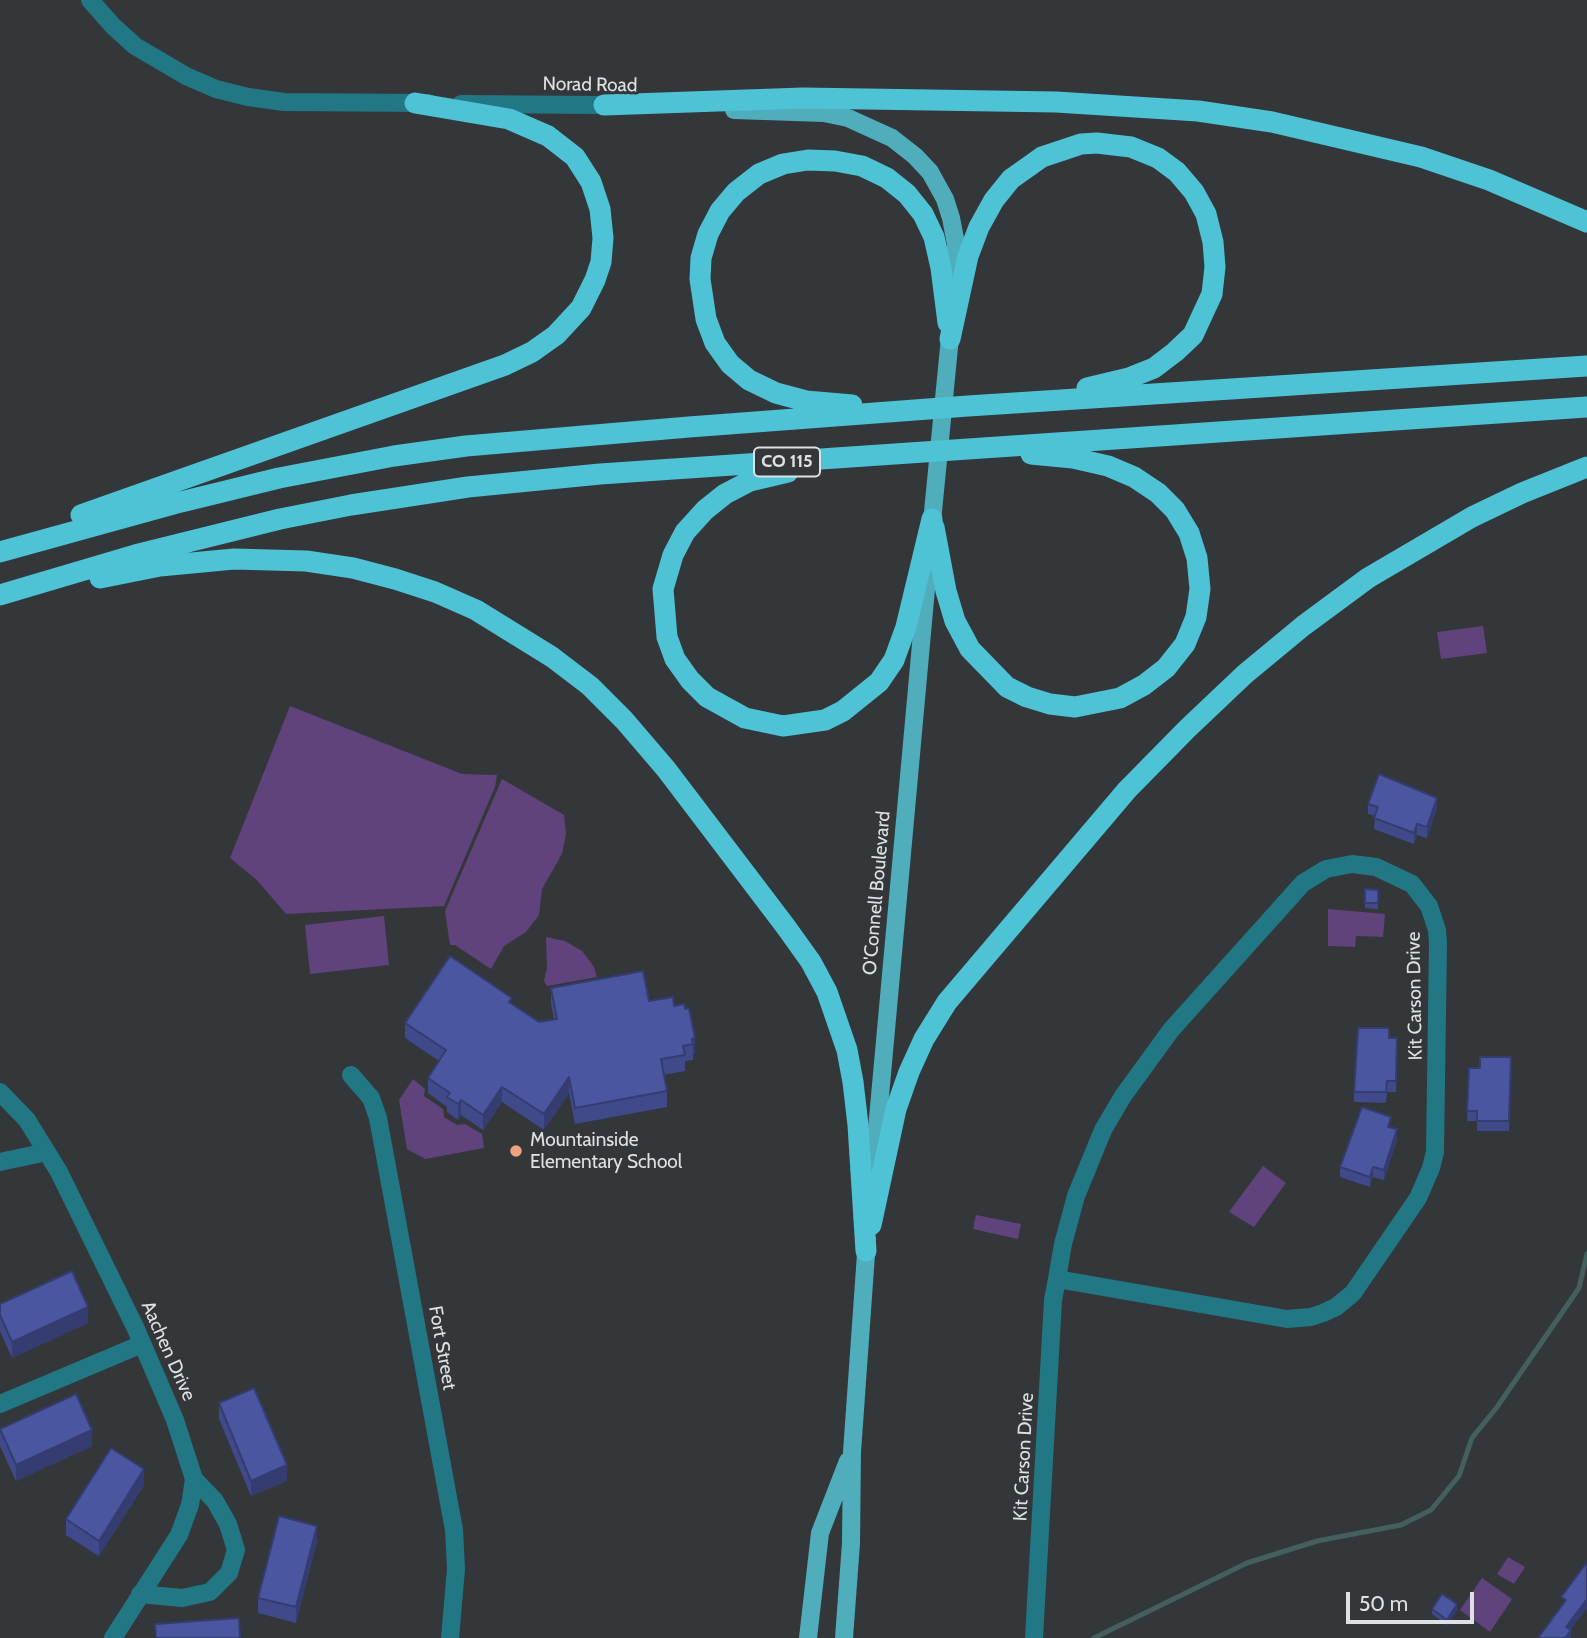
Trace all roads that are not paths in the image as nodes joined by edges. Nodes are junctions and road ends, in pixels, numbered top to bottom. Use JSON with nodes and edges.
{"nodes":[{"id":1,"x":90,"y":0,"type":"edge"},
{"id":2,"x":415,"y":103,"type":"junction"},
{"id":3,"x":604,"y":105,"type":"junction"},
{"id":4,"x":1587,"y":222,"type":"edge"},
{"id":5,"x":950,"y":339,"type":"junction"},
{"id":6,"x":1587,"y":366,"type":"edge"},
{"id":7,"x":968,"y":407,"type":"junction"},
{"id":8,"x":1587,"y":407,"type":"edge"},
{"id":9,"x":913,"y":411,"type":"junction"},
{"id":10,"x":967,"y":448,"type":"junction"},
{"id":11,"x":911,"y":453,"type":"junction"},
{"id":12,"x":1587,"y":467,"type":"edge"},
{"id":13,"x":932,"y":519,"type":"junction"},
{"id":14,"x":0,"y":544,"type":"edge"},
{"id":15,"x":0,"y":552,"type":"edge"},
{"id":16,"x":0,"y":595,"type":"edge"},
{"id":17,"x":0,"y":603,"type":"edge"},
{"id":18,"x":351,"y":1074,"type":"dead end"},
{"id":19,"x":0,"y":1092,"type":"edge"},
{"id":20,"x":47,"y":1152,"type":"junction"},
{"id":21,"x":0,"y":1163,"type":"edge"},
{"id":22,"x":866,"y":1251,"type":"junction"},
{"id":23,"x":1057,"y":1279,"type":"junction"},
{"id":24,"x":142,"y":1344,"type":"junction"},
{"id":25,"x":0,"y":1404,"type":"edge"},
{"id":26,"x":852,"y":1452,"type":"junction"},
{"id":27,"x":194,"y":1479,"type":"junction"},
{"id":28,"x":140,"y":1594,"type":"junction"},
{"id":29,"x":113,"y":1638,"type":"edge"},
{"id":30,"x":450,"y":1638,"type":"edge"},
{"id":31,"x":808,"y":1638,"type":"edge"},
{"id":32,"x":844,"y":1638,"type":"edge"},
{"id":33,"x":1034,"y":1638,"type":"edge"}],
"edges":[{"from":1,"to":2,"type":"street","name":"Norad Road"},
{"from":2,"to":3,"type":"street","name":"Norad Road"},
{"from":2,"to":14,"type":"highway"},
{"from":3,"to":4,"type":"highway"},
{"from":3,"to":5,"type":"main road","name":"Norad Road"},
{"from":5,"to":7,"type":"highway"},
{"from":5,"to":9,"type":"highway"},
{"from":5,"to":13,"type":"main road","name":"O'Connell Boulevard"},
{"from":6,"to":7,"type":"highway","number":"CO 115"},
{"from":7,"to":9,"type":"highway","number":"CO 115"},
{"from":8,"to":10,"type":"highway","number":"CO 115"},
{"from":9,"to":15,"type":"highway","number":"CO 115"},
{"from":10,"to":11,"type":"highway","number":"CO 115"},
{"from":10,"to":13,"type":"highway"},
{"from":11,"to":13,"type":"highway"},
{"from":11,"to":16,"type":"highway","number":"CO 115"},
{"from":12,"to":22,"type":"highway"},
{"from":13,"to":22,"type":"main road","name":"O'Connell Boulevard"},
{"from":17,"to":22,"type":"highway"},
{"from":18,"to":30,"type":"street","name":"Fort Street"},
{"from":19,"to":20,"type":"street","name":"Aachen Drive"},
{"from":20,"to":21,"type":"street"},
{"from":20,"to":24,"type":"street","name":"Aachen Drive"},
{"from":22,"to":26,"type":"main road","name":"O'Connell Boulevard"},
{"from":23,"to":23,"type":"street","name":"Kit Carson Drive"},
{"from":23,"to":33,"type":"street","name":"Kit Carson Drive"},
{"from":24,"to":25,"type":"street"},
{"from":24,"to":27,"type":"street","name":"Aachen Drive"},
{"from":26,"to":31,"type":"main road","name":"O'Connell Boulevard"},
{"from":26,"to":32,"type":"main road","name":"O'Connell Boulevard"},
{"from":27,"to":28,"type":"street","name":"Aachen Drive"},
{"from":27,"to":28,"type":"street"},
{"from":28,"to":29,"type":"street","name":"Aachen Drive"}]}
